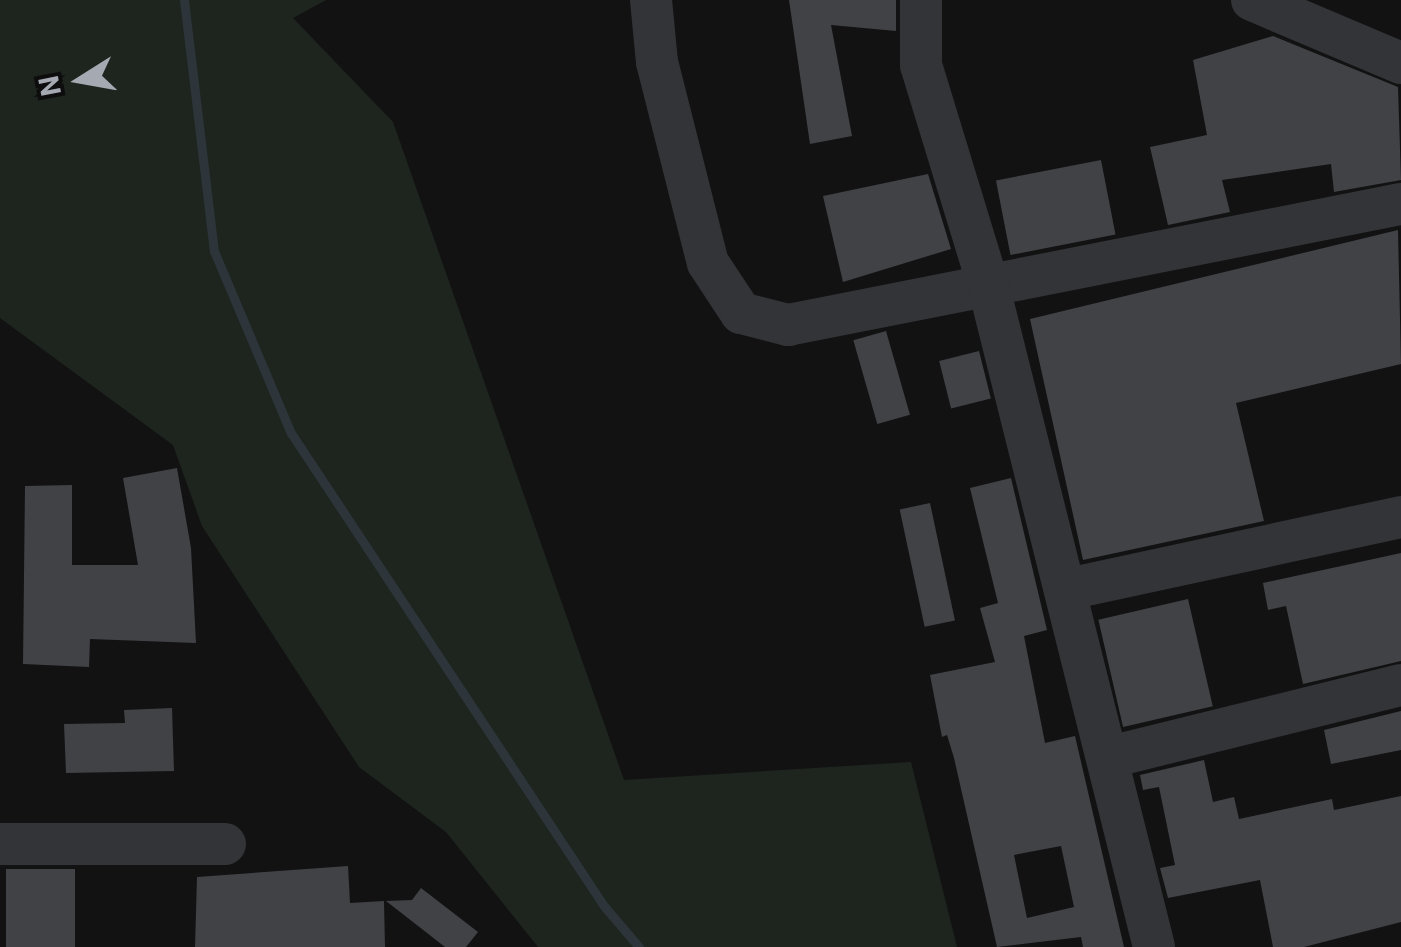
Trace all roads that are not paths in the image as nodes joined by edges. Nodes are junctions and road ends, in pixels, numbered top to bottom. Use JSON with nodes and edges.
{"nodes":[{"id":1,"x":651,"y":0,"type":"edge"},
{"id":2,"x":921,"y":0,"type":"edge"},
{"id":3,"x":1252,"y":0,"type":"edge"},
{"id":4,"x":1401,"y":63,"type":"edge"},
{"id":5,"x":1401,"y":204,"type":"edge"},
{"id":6,"x":989,"y":288,"type":"junction"},
{"id":7,"x":1401,"y":518,"type":"edge"},
{"id":8,"x":1068,"y":589,"type":"junction"},
{"id":9,"x":1401,"y":685,"type":"edge"},
{"id":10,"x":1110,"y":758,"type":"junction"},
{"id":11,"x":0,"y":844,"type":"edge"},
{"id":12,"x":225,"y":844,"type":"dead end"},
{"id":13,"x":1154,"y":947,"type":"edge"}],
"edges":[{"from":1,"to":6,"type":"street"},
{"from":2,"to":6,"type":"street"},
{"from":3,"to":4,"type":"street"},
{"from":5,"to":6,"type":"street"},
{"from":6,"to":8,"type":"street"},
{"from":7,"to":8,"type":"street"},
{"from":8,"to":10,"type":"street"},
{"from":9,"to":10,"type":"street"},
{"from":10,"to":13,"type":"street"},
{"from":11,"to":12,"type":"street"}]}
